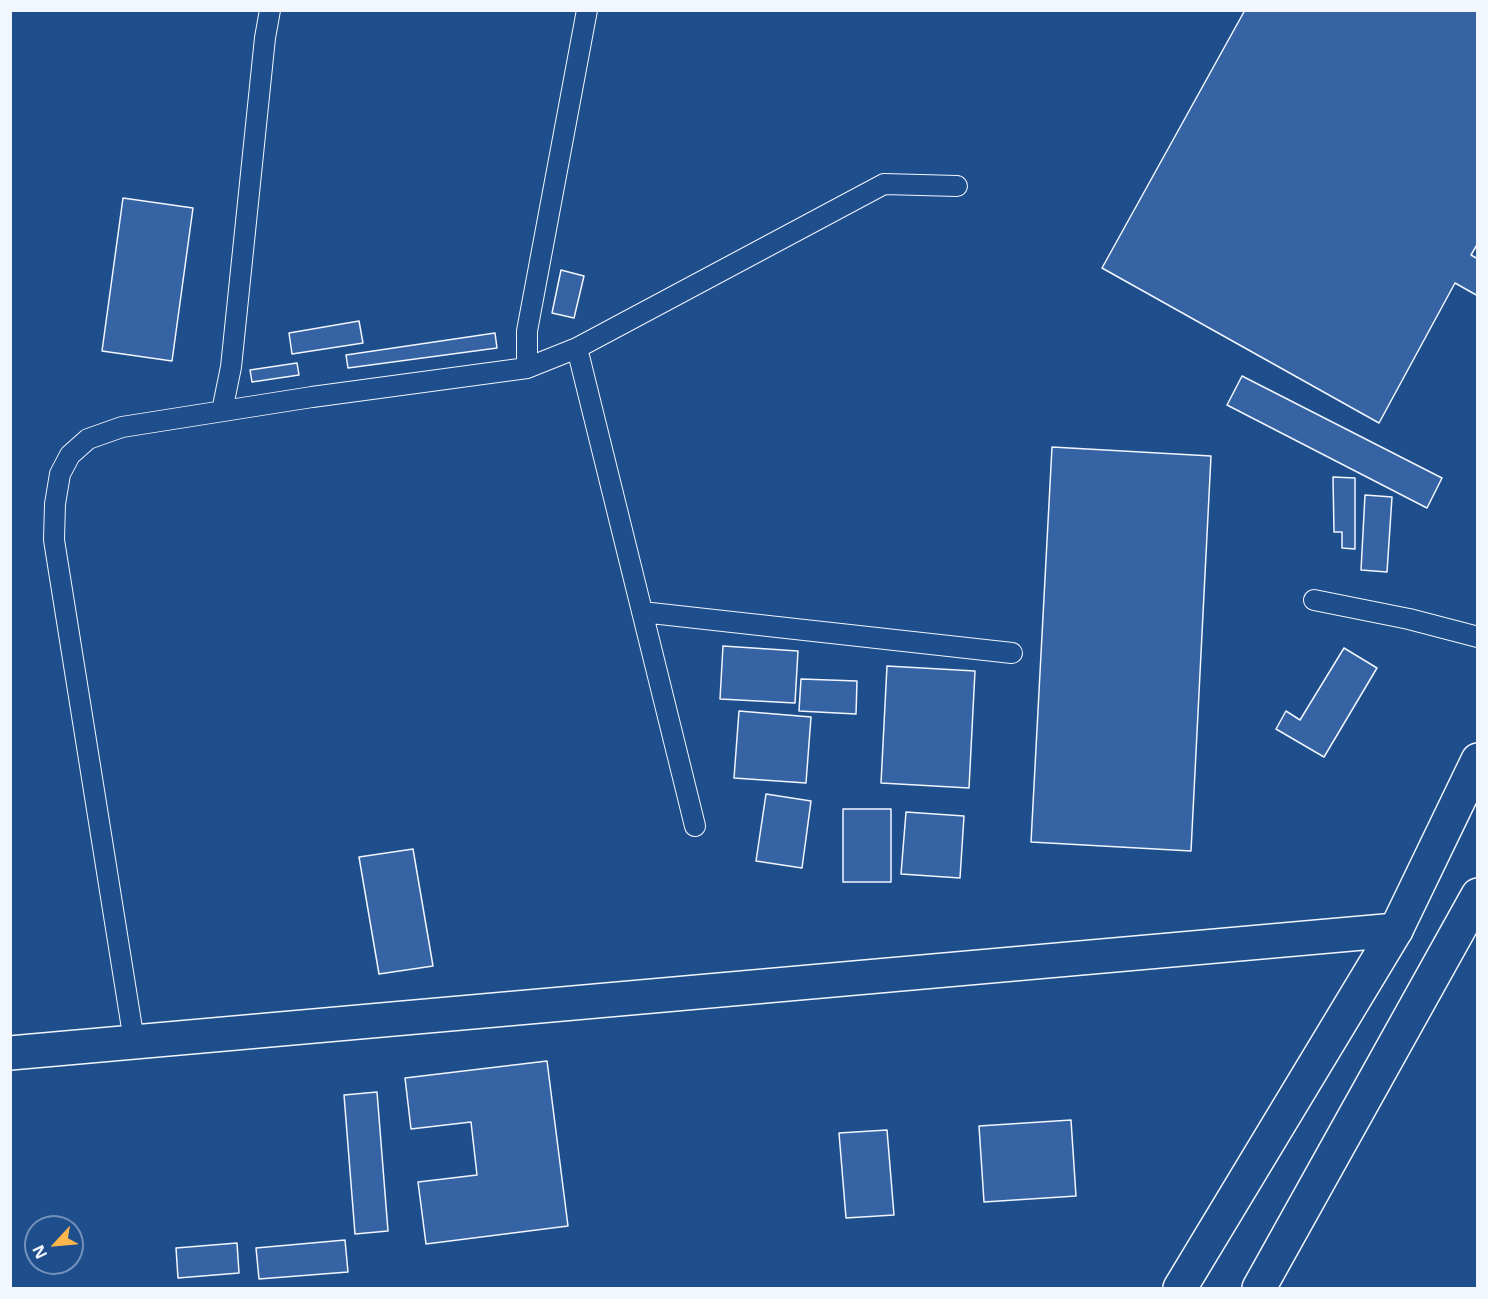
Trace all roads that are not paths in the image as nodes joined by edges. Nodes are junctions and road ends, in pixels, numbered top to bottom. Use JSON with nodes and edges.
{"nodes":[{"id":1,"x":270,"y":10,"type":"edge"},
{"id":2,"x":586,"y":10,"type":"edge"},
{"id":3,"x":957,"y":186,"type":"dead end"},
{"id":4,"x":577,"y":348,"type":"junction"},
{"id":5,"x":527,"y":368,"type":"junction"},
{"id":6,"x":222,"y":411,"type":"junction"},
{"id":7,"x":1314,"y":600,"type":"dead end"},
{"id":8,"x":642,"y":612,"type":"junction"},
{"id":9,"x":1478,"y":637,"type":"edge"},
{"id":10,"x":1012,"y":652,"type":"dead end"},
{"id":11,"x":1478,"y":760,"type":"edge"},
{"id":12,"x":695,"y":826,"type":"dead end"},
{"id":13,"x":1478,"y":896,"type":"edge"},
{"id":14,"x":1396,"y":930,"type":"junction"},
{"id":15,"x":134,"y":1041,"type":"junction"},
{"id":16,"x":10,"y":1053,"type":"edge"},
{"id":17,"x":1179,"y":1288,"type":"edge"},
{"id":18,"x":1259,"y":1288,"type":"edge"}],
"edges":[{"from":1,"to":6,"type":"lane"},
{"from":2,"to":5,"type":"lane"},
{"from":3,"to":4,"type":"lane"},
{"from":4,"to":5,"type":"lane"},
{"from":4,"to":8,"type":"lane"},
{"from":5,"to":6,"type":"lane"},
{"from":6,"to":15,"type":"lane"},
{"from":7,"to":9,"type":"lane"},
{"from":8,"to":10,"type":"lane"},
{"from":8,"to":12,"type":"lane"},
{"from":11,"to":14,"type":"main road"},
{"from":13,"to":18,"type":"main road"},
{"from":14,"to":15,"type":"main road"},
{"from":14,"to":17,"type":"main road"},
{"from":15,"to":16,"type":"main road"}]}
